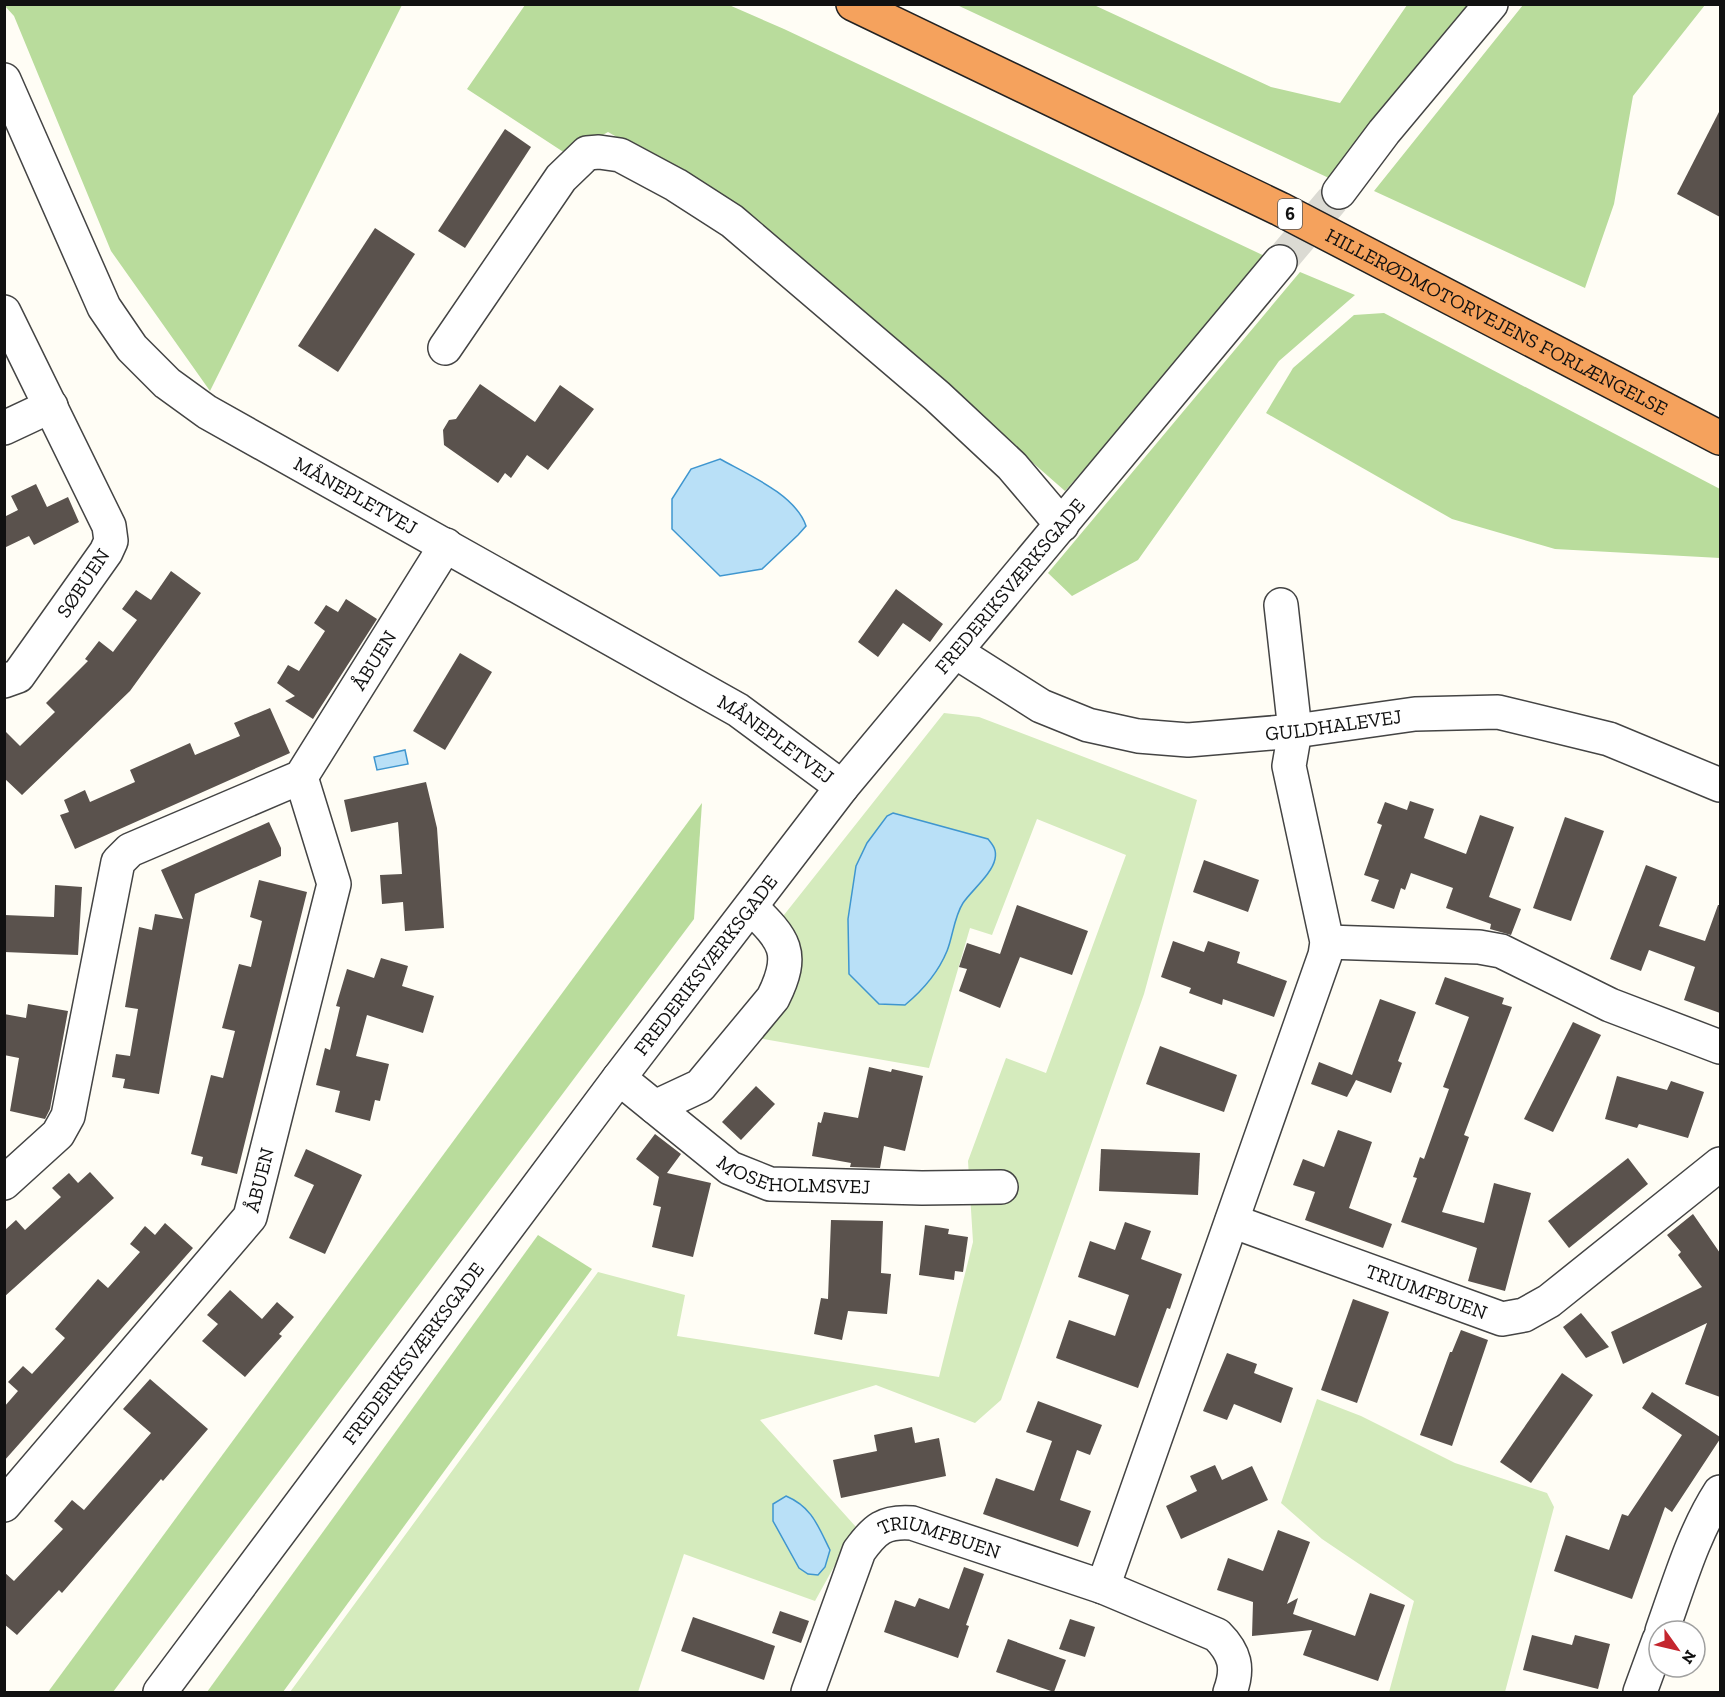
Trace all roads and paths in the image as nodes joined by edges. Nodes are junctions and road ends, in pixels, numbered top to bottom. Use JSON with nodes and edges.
{"nodes":[{"id":1,"x":852,"y":4,"type":"edge"},
{"id":2,"x":1491,"y":4,"type":"edge"},
{"id":3,"x":4,"y":80,"type":"edge"},
{"id":4,"x":1339,"y":192,"type":"tunnel mouth"},
{"id":5,"x":1281,"y":262,"type":"tunnel mouth"},
{"id":6,"x":4,"y":312,"type":"edge"},
{"id":7,"x":445,"y":348,"type":"dead end"},
{"id":8,"x":51,"y":406,"type":"junction"},
{"id":9,"x":4,"y":428,"type":"edge"},
{"id":10,"x":1720,"y":438,"type":"edge"},
{"id":11,"x":1062,"y":525,"type":"junction"},
{"id":12,"x":446,"y":545,"type":"junction"},
{"id":13,"x":1281,"y":605,"type":"dead end"},
{"id":14,"x":956,"y":652,"type":"junction"},
{"id":15,"x":4,"y":681,"type":"edge"},
{"id":16,"x":1295,"y":731,"type":"junction"},
{"id":17,"x":301,"y":777,"type":"junction"},
{"id":18,"x":1720,"y":785,"type":"edge"},
{"id":19,"x":842,"y":787,"type":"junction"},
{"id":20,"x":751,"y":907,"type":"junction"},
{"id":21,"x":1327,"y":942,"type":"junction"},
{"id":22,"x":1720,"y":1047,"type":"edge"},
{"id":23,"x":619,"y":1078,"type":"junction"},
{"id":24,"x":655,"y":1107,"type":"junction"},
{"id":25,"x":1720,"y":1164,"type":"edge"},
{"id":26,"x":4,"y":1183,"type":"edge"},
{"id":27,"x":1001,"y":1187,"type":"dead end"},
{"id":28,"x":1232,"y":1221,"type":"junction"},
{"id":29,"x":1720,"y":1492,"type":"edge"},
{"id":30,"x":4,"y":1505,"type":"edge"},
{"id":31,"x":1103,"y":1587,"type":"junction"},
{"id":32,"x":1666,"y":1619,"type":"edge"},
{"id":33,"x":1647,"y":1673,"type":"edge"},
{"id":34,"x":160,"y":1692,"type":"edge"},
{"id":35,"x":808,"y":1692,"type":"edge"},
{"id":36,"x":1230,"y":1692,"type":"edge"},
{"id":37,"x":1640,"y":1692,"type":"edge"}],
"edges":[{"from":1,"to":10,"type":"highway","name":"HILLERØDMOTORVEJENS FORLÆNGELSE","number":"6"},
{"from":2,"to":4,"type":"street"},
{"from":3,"to":12,"type":"street","name":"MÅNEPLETVEJ"},
{"from":5,"to":11,"type":"street","name":"FREDERIKSVÆRKSGADE"},
{"from":6,"to":8,"type":"street","name":"SØBUEN"},
{"from":7,"to":11,"type":"street"},
{"from":8,"to":9,"type":"street"},
{"from":8,"to":15,"type":"street","name":"SØBUEN"},
{"from":11,"to":14,"type":"street","name":"FREDERIKSVÆRKSGADE"},
{"from":12,"to":17,"type":"street","name":"ÅBUEN"},
{"from":12,"to":19,"type":"street","name":"MÅNEPLETVEJ"},
{"from":13,"to":16,"type":"street"},
{"from":14,"to":16,"type":"street","name":"GULDHALEVEJ"},
{"from":14,"to":19,"type":"street","name":"FREDERIKSVÆRKSGADE"},
{"from":16,"to":18,"type":"street","name":"GULDHALEVEJ"},
{"from":16,"to":21,"type":"street"},
{"from":17,"to":26,"type":"street"},
{"from":17,"to":30,"type":"street","name":"ÅBUEN"},
{"from":19,"to":20,"type":"street","name":"FREDERIKSVÆRKSGADE"},
{"from":20,"to":23,"type":"street","name":"FREDERIKSVÆRKSGADE"},
{"from":20,"to":24,"type":"street"},
{"from":21,"to":22,"type":"street"},
{"from":21,"to":28,"type":"street"},
{"from":23,"to":24,"type":"street","name":"MOSEHOLMSVEJ"},
{"from":23,"to":34,"type":"street","name":"FREDERIKSVÆRKSGADE"},
{"from":24,"to":27,"type":"street","name":"MOSEHOLMSVEJ"},
{"from":25,"to":28,"type":"street","name":"TRIUMFBUEN"},
{"from":28,"to":31,"type":"street"},
{"from":29,"to":32,"type":"street"},
{"from":31,"to":35,"type":"street","name":"TRIUMFBUEN"},
{"from":31,"to":36,"type":"street","name":"TRIUMFBUEN"},
{"from":33,"to":37,"type":"street"}]}
